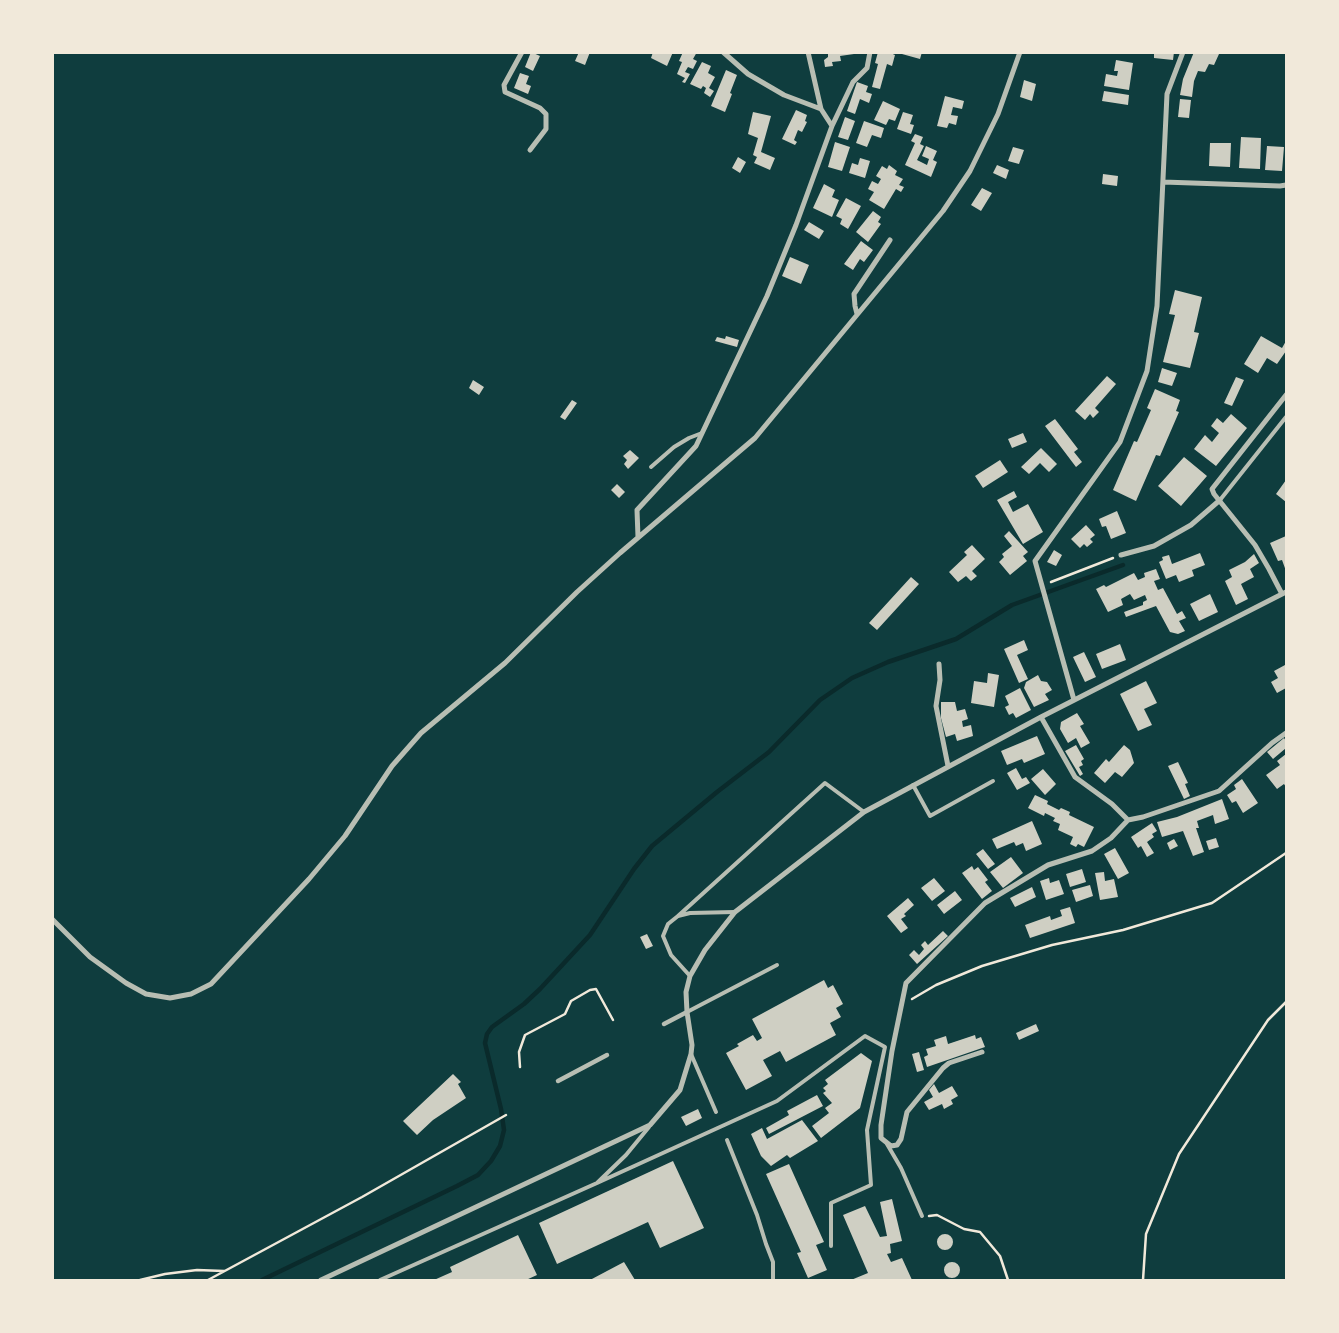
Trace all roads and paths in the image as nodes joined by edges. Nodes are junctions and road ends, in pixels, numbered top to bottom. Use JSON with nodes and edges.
{"nodes":[{"id":1,"x":522,"y":52,"type":"edge"},
{"id":2,"x":723,"y":52,"type":"edge"},
{"id":3,"x":808,"y":52,"type":"edge"},
{"id":4,"x":870,"y":52,"type":"edge"},
{"id":5,"x":1020,"y":52,"type":"edge"},
{"id":6,"x":1183,"y":52,"type":"edge"},
{"id":7,"x":821,"y":109,"type":"junction"},
{"id":8,"x":832,"y":126,"type":"junction"},
{"id":9,"x":530,"y":150,"type":"dead end"},
{"id":10,"x":1163,"y":182,"type":"junction"},
{"id":11,"x":1286,"y":185,"type":"edge"},
{"id":12,"x":890,"y":240,"type":"dead end"},
{"id":13,"x":857,"y":314,"type":"junction"},
{"id":14,"x":1286,"y":395,"type":"edge"},
{"id":15,"x":1286,"y":417,"type":"edge"},
{"id":16,"x":702,"y":433,"type":"junction"},
{"id":17,"x":651,"y":467,"type":"dead end"},
{"id":18,"x":1220,"y":500,"type":"junction"},
{"id":19,"x":638,"y":537,"type":"junction"},
{"id":20,"x":1122,"y":555,"type":"joint"},
{"id":21,"x":1042,"y":585,"type":"junction"},
{"id":22,"x":1284,"y":593,"type":"edge"},
{"id":23,"x":939,"y":664,"type":"dead end"},
{"id":24,"x":1074,"y":700,"type":"junction"},
{"id":25,"x":1041,"y":717,"type":"junction"},
{"id":26,"x":1286,"y":733,"type":"edge"},
{"id":27,"x":948,"y":766,"type":"junction"},
{"id":28,"x":993,"y":781,"type":"dead end"},
{"id":29,"x":913,"y":785,"type":"junction"},
{"id":30,"x":864,"y":812,"type":"junction"},
{"id":31,"x":1128,"y":820,"type":"junction"},
{"id":32,"x":1286,"y":853,"type":"edge"},
{"id":33,"x":736,"y":912,"type":"junction"},
{"id":34,"x":678,"y":916,"type":"junction"},
{"id":35,"x":52,"y":919,"type":"edge"},
{"id":36,"x":777,"y":965,"type":"dead end"},
{"id":37,"x":690,"y":976,"type":"junction"},
{"id":38,"x":1286,"y":1002,"type":"edge"},
{"id":39,"x":901,"y":1004,"type":"junction"},
{"id":40,"x":687,"y":1012,"type":"junction"},
{"id":41,"x":613,"y":1020,"type":"dead end"},
{"id":42,"x":664,"y":1024,"type":"dead end"},
{"id":43,"x":982,"y":1052,"type":"dead end"},
{"id":44,"x":691,"y":1054,"type":"junction"},
{"id":45,"x":607,"y":1055,"type":"dead end"},
{"id":46,"x":520,"y":1067,"type":"dead end"},
{"id":47,"x":558,"y":1081,"type":"dead end"},
{"id":48,"x":716,"y":1112,"type":"dead end"},
{"id":49,"x":506,"y":1115,"type":"dead end"},
{"id":50,"x":650,"y":1125,"type":"junction"},
{"id":51,"x":727,"y":1140,"type":"dead end"},
{"id":52,"x":885,"y":1142,"type":"junction"},
{"id":53,"x":597,"y":1182,"type":"junction"},
{"id":54,"x":922,"y":1216,"type":"joint"},
{"id":55,"x":831,"y":1246,"type":"dead end"},
{"id":56,"x":225,"y":1271,"type":"junction"},
{"id":57,"x":140,"y":1280,"type":"edge"},
{"id":58,"x":208,"y":1280,"type":"edge"},
{"id":59,"x":320,"y":1280,"type":"edge"},
{"id":60,"x":380,"y":1280,"type":"edge"},
{"id":61,"x":773,"y":1280,"type":"edge"},
{"id":62,"x":1008,"y":1280,"type":"edge"},
{"id":63,"x":1143,"y":1280,"type":"edge"}],
"edges":[{"from":1,"to":9,"type":"street"},
{"from":2,"to":7,"type":"street"},
{"from":3,"to":7,"type":"street"},
{"from":4,"to":8,"type":"street"},
{"from":5,"to":13,"type":"street"},
{"from":6,"to":10,"type":"street"},
{"from":7,"to":8,"type":"street"},
{"from":8,"to":16,"type":"street"},
{"from":10,"to":11,"type":"street"},
{"from":10,"to":21,"type":"street"},
{"from":12,"to":13,"type":"street"},
{"from":13,"to":19,"type":"street"},
{"from":14,"to":18,"type":"street"},
{"from":15,"to":18,"type":"lane"},
{"from":16,"to":17,"type":"lane"},
{"from":16,"to":19,"type":"street"},
{"from":18,"to":20,"type":"street"},
{"from":18,"to":22,"type":"street"},
{"from":19,"to":35,"type":"street"},
{"from":20,"to":21,"type":"path"},
{"from":21,"to":24,"type":"street"},
{"from":22,"to":24,"type":"street"},
{"from":23,"to":27,"type":"street"},
{"from":24,"to":25,"type":"street"},
{"from":25,"to":27,"type":"street"},
{"from":25,"to":31,"type":"street"},
{"from":26,"to":31,"type":"street"},
{"from":27,"to":29,"type":"street"},
{"from":28,"to":29,"type":"lane"},
{"from":29,"to":30,"type":"street"},
{"from":30,"to":33,"type":"street"},
{"from":30,"to":34,"type":"lane"},
{"from":31,"to":39,"type":"street"},
{"from":32,"to":39,"type":"path"},
{"from":33,"to":34,"type":"lane"},
{"from":33,"to":37,"type":"street"},
{"from":34,"to":37,"type":"lane"},
{"from":36,"to":40,"type":"lane"},
{"from":37,"to":40,"type":"street"},
{"from":38,"to":63,"type":"path"},
{"from":39,"to":52,"type":"street"},
{"from":40,"to":42,"type":"street"},
{"from":40,"to":44,"type":"street"},
{"from":41,"to":46,"type":"path"},
{"from":43,"to":52,"type":"street"},
{"from":44,"to":48,"type":"lane"},
{"from":44,"to":50,"type":"street"},
{"from":45,"to":47,"type":"street"},
{"from":49,"to":56,"type":"path"},
{"from":50,"to":53,"type":"lane"},
{"from":50,"to":59,"type":"street"},
{"from":51,"to":61,"type":"lane"},
{"from":52,"to":54,"type":"lane"},
{"from":53,"to":55,"type":"lane"},
{"from":53,"to":60,"type":"lane"},
{"from":54,"to":62,"type":"path"},
{"from":56,"to":57,"type":"path"},
{"from":56,"to":58,"type":"path"}]}
